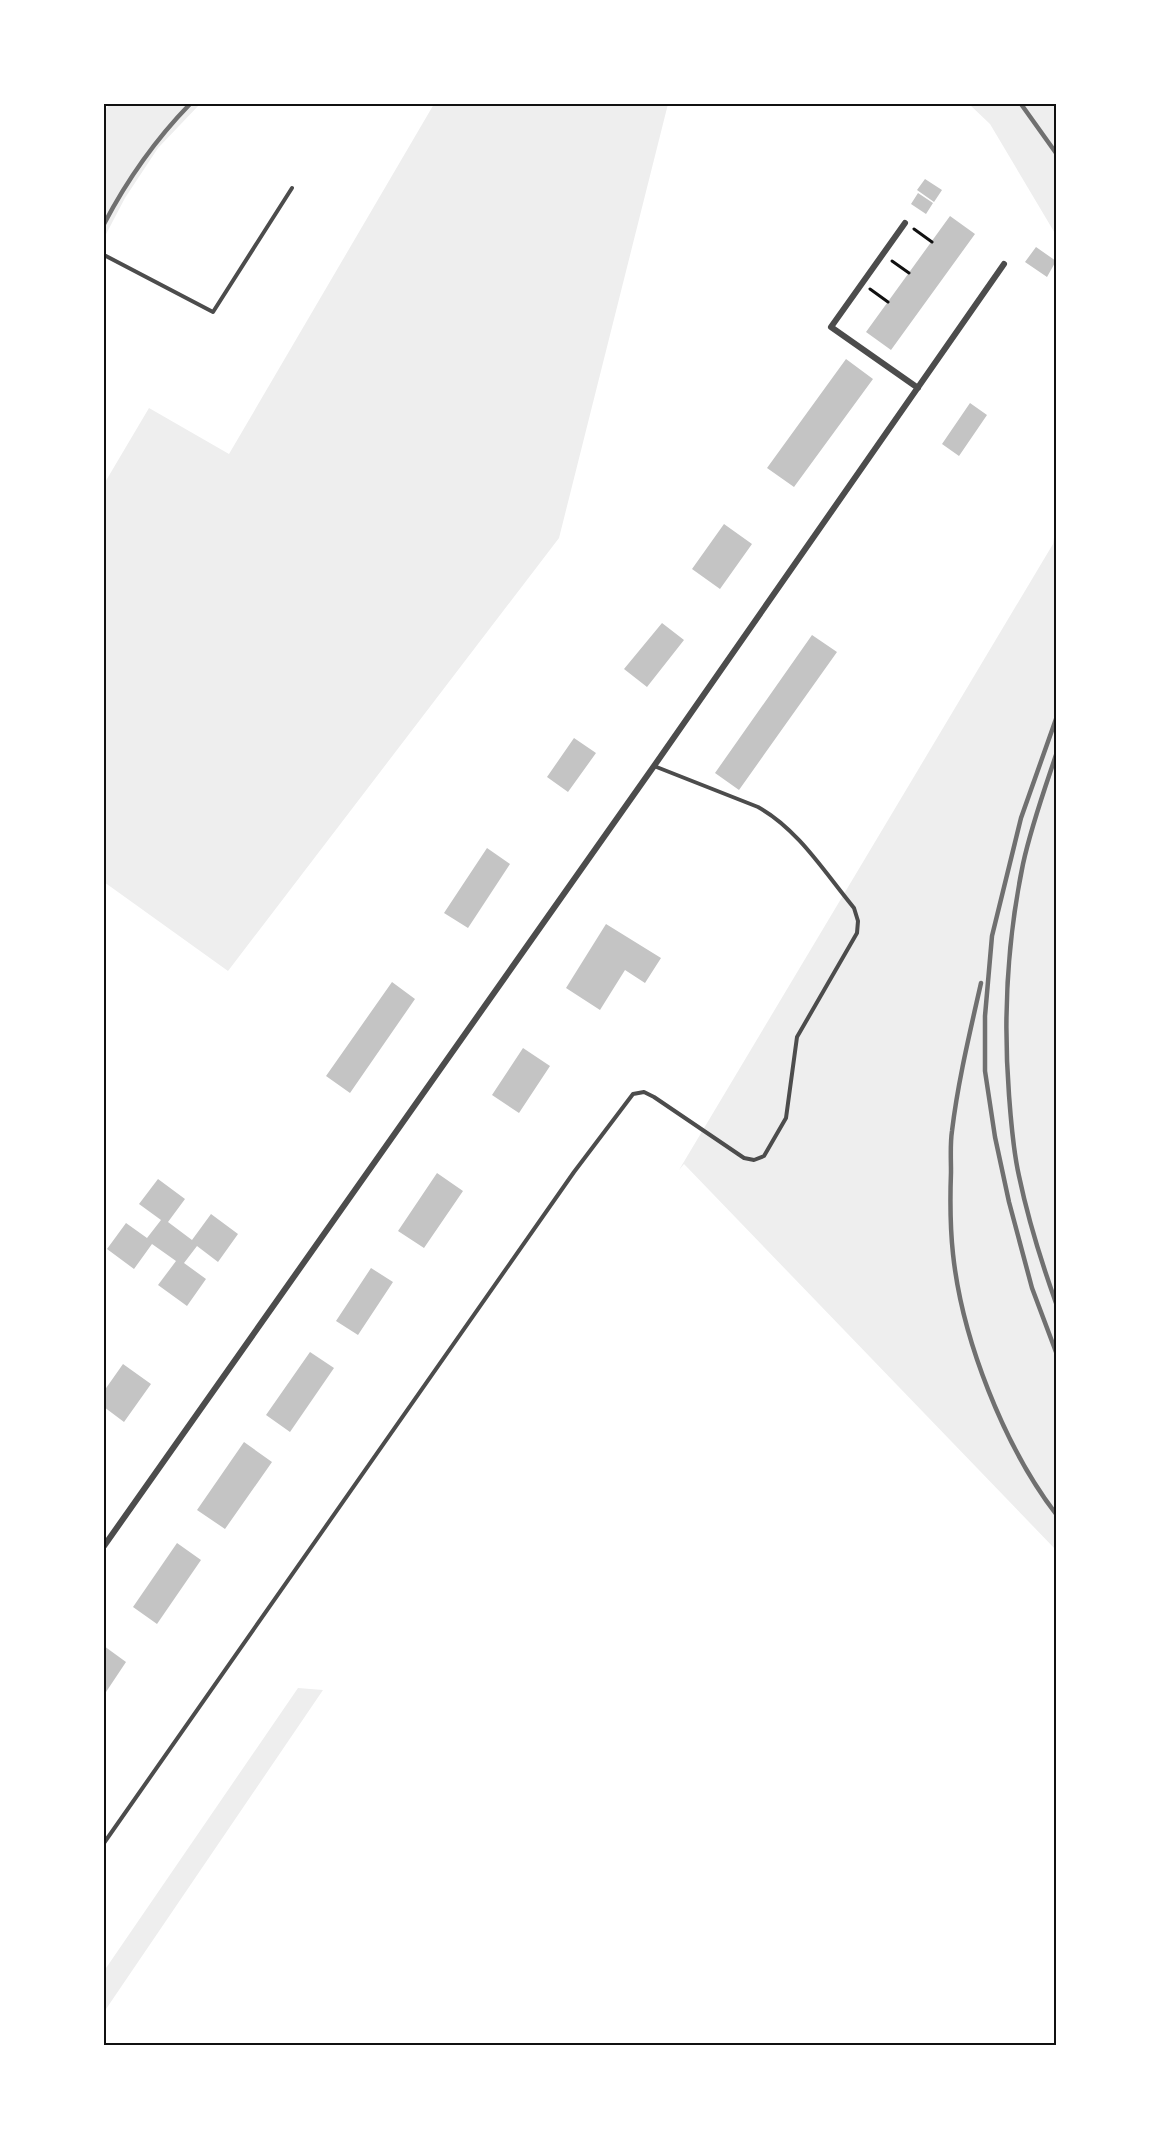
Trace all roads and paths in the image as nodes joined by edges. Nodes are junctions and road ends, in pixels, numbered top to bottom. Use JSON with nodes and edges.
{"nodes":[{"id":1,"x":292,"y":188,"type":"dead end"},
{"id":2,"x":905,"y":223,"type":"joint"},
{"id":3,"x":932,"y":242,"type":"dead end"},
{"id":4,"x":104,"y":255,"type":"edge"},
{"id":5,"x":883,"y":255,"type":"junction"},
{"id":6,"x":1004,"y":264,"type":"dead end"},
{"id":7,"x":909,"y":273,"type":"dead end"},
{"id":8,"x":862,"y":283,"type":"junction"},
{"id":9,"x":888,"y":302,"type":"dead end"},
{"id":10,"x":918,"y":388,"type":"junction"},
{"id":11,"x":654,"y":766,"type":"junction"},
{"id":12,"x":104,"y":1546,"type":"edge"},
{"id":13,"x":104,"y":1843,"type":"edge"}],
"edges":[{"from":1,"to":4,"type":"lane"},
{"from":2,"to":3,"type":"path"},
{"from":2,"to":5,"type":"street"},
{"from":5,"to":7,"type":"path"},
{"from":5,"to":8,"type":"street"},
{"from":6,"to":10,"type":"street"},
{"from":8,"to":9,"type":"path"},
{"from":8,"to":10,"type":"street"},
{"from":10,"to":11,"type":"street"},
{"from":11,"to":12,"type":"street"},
{"from":11,"to":13,"type":"lane"}]}
